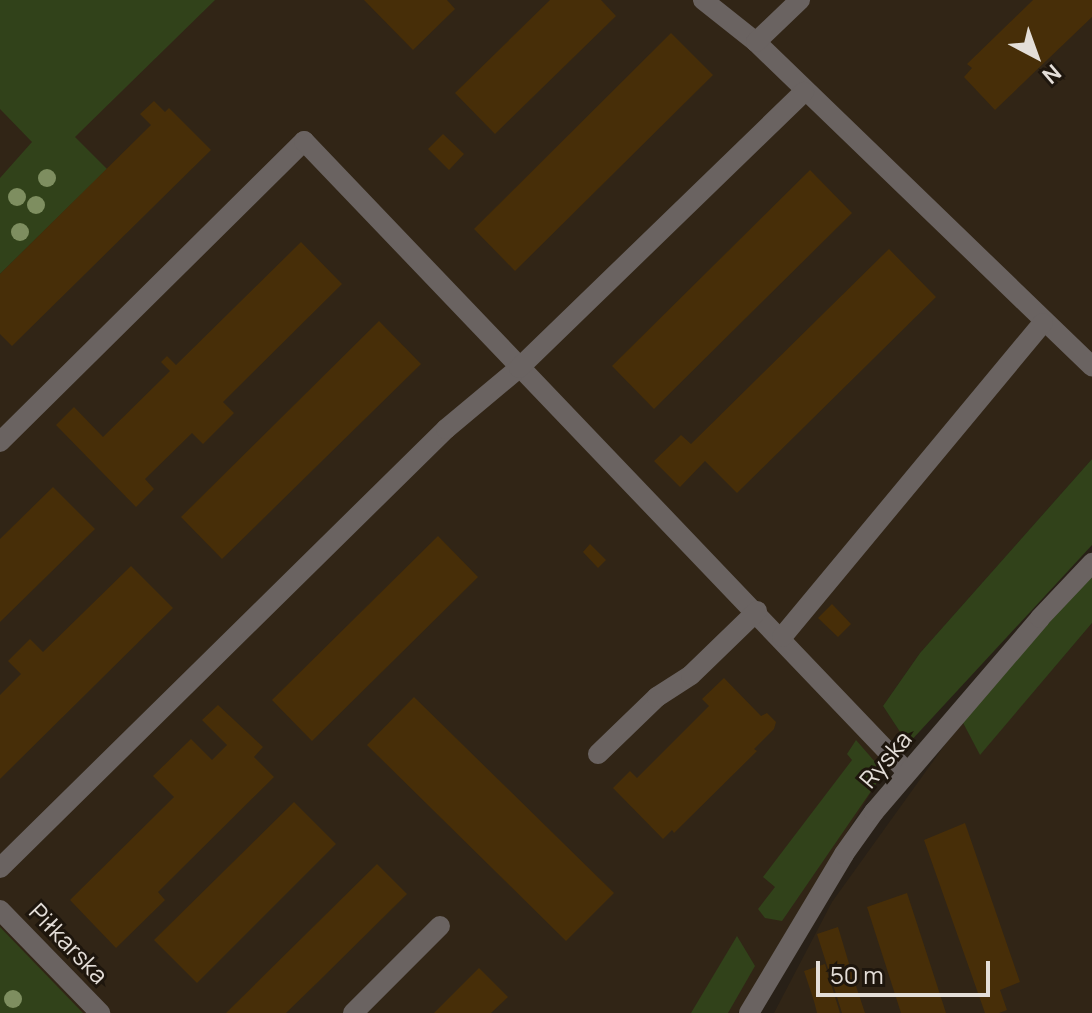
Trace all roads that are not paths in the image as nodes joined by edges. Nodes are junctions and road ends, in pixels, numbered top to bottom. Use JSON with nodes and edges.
{"nodes":[{"id":1,"x":703,"y":0,"type":"edge"},
{"id":2,"x":800,"y":0,"type":"edge"},
{"id":3,"x":756,"y":42,"type":"junction"},
{"id":4,"x":804,"y":92,"type":"junction"},
{"id":5,"x":1043,"y":323,"type":"junction"},
{"id":6,"x":1092,"y":366,"type":"edge"},
{"id":7,"x":519,"y":368,"type":"junction"},
{"id":8,"x":0,"y":442,"type":"edge"},
{"id":9,"x":1092,"y":563,"type":"edge"},
{"id":10,"x":757,"y":611,"type":"junction"},
{"id":11,"x":782,"y":637,"type":"junction"},
{"id":12,"x":598,"y":754,"type":"dead end"},
{"id":13,"x":907,"y":772,"type":"junction"},
{"id":14,"x":0,"y":868,"type":"edge"},
{"id":15,"x":0,"y":910,"type":"edge"},
{"id":16,"x":440,"y":926,"type":"dead end"},
{"id":17,"x":100,"y":1013,"type":"edge"},
{"id":18,"x":353,"y":1013,"type":"edge"},
{"id":19,"x":749,"y":1013,"type":"edge"}],
"edges":[{"from":1,"to":3,"type":"street"},
{"from":2,"to":3,"type":"street"},
{"from":3,"to":4,"type":"street"},
{"from":4,"to":5,"type":"street"},
{"from":4,"to":7,"type":"street"},
{"from":5,"to":6,"type":"street"},
{"from":5,"to":11,"type":"street"},
{"from":7,"to":8,"type":"street"},
{"from":7,"to":10,"type":"street"},
{"from":7,"to":14,"type":"street"},
{"from":9,"to":13,"type":"street","name":"Ryska"},
{"from":10,"to":11,"type":"street"},
{"from":10,"to":12,"type":"street"},
{"from":11,"to":13,"type":"street"},
{"from":13,"to":19,"type":"street","name":"Ryska"},
{"from":15,"to":17,"type":"street","name":"Piłkarska"},
{"from":16,"to":18,"type":"street"}]}
